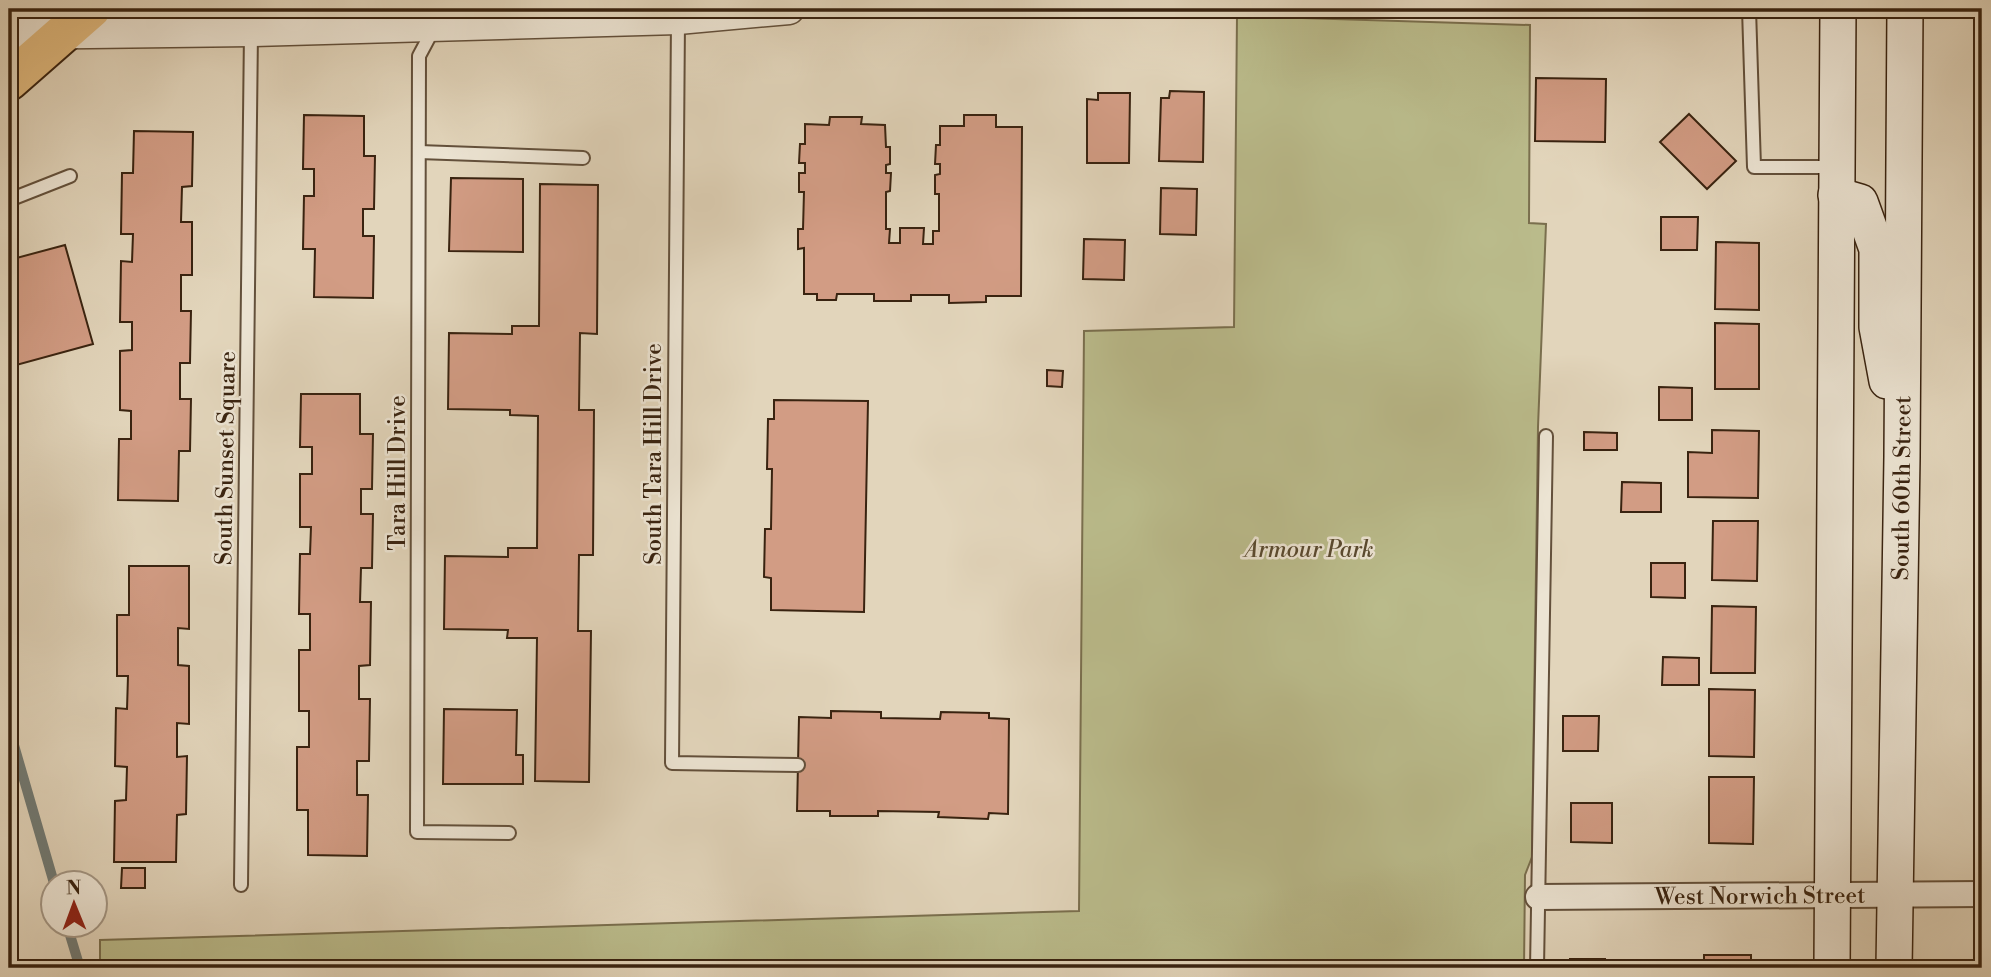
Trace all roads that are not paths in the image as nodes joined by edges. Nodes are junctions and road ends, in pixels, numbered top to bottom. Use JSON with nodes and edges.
{"nodes":[{"id":1,"x":91,"y":9,"type":"edge"},
{"id":2,"x":789,"y":9,"type":"edge"},
{"id":3,"x":1749,"y":9,"type":"edge"},
{"id":4,"x":1838,"y":9,"type":"edge"},
{"id":5,"x":1905,"y":9,"type":"edge"},
{"id":6,"x":434,"y":17,"type":"edge"},
{"id":7,"x":677,"y":19,"type":"junction"},
{"id":8,"x":251,"y":31,"type":"junction"},
{"id":9,"x":62,"y":33,"type":"junction"},
{"id":10,"x":9,"y":34,"type":"edge"},
{"id":11,"x":9,"y":81,"type":"edge"},
{"id":12,"x":419,"y":152,"type":"junction"},
{"id":13,"x":583,"y":158,"type":"dead end"},
{"id":14,"x":70,"y":176,"type":"dead end"},
{"id":15,"x":1836,"y":181,"type":"junction"},
{"id":16,"x":9,"y":200,"type":"edge"},
{"id":17,"x":1546,"y":436,"type":"dead end"},
{"id":18,"x":1902,"y":457,"type":"junction"},
{"id":19,"x":798,"y":765,"type":"dead end"},
{"id":20,"x":509,"y":833,"type":"dead end"},
{"id":21,"x":242,"y":885,"type":"dead end"},
{"id":22,"x":1982,"y":894,"type":"edge"},
{"id":23,"x":1834,"y":895,"type":"junction"},
{"id":24,"x":1895,"y":895,"type":"junction"},
{"id":25,"x":1538,"y":897,"type":"junction"},
{"id":26,"x":1537,"y":968,"type":"edge"},
{"id":27,"x":1832,"y":968,"type":"edge"},
{"id":28,"x":1894,"y":968,"type":"edge"}],
"edges":[{"from":1,"to":9,"type":"main road"},
{"from":2,"to":7,"type":"street"},
{"from":3,"to":15,"type":"lane"},
{"from":4,"to":15,"type":"main road"},
{"from":5,"to":18,"type":"main road","name":"South 60th Street"},
{"from":6,"to":7,"type":"street"},
{"from":6,"to":8,"type":"street"},
{"from":6,"to":12,"type":"lane","name":"Tara Hill Drive"},
{"from":7,"to":19,"type":"lane","name":"South Tara Hill Drive"},
{"from":8,"to":9,"type":"street"},
{"from":8,"to":21,"type":"lane","name":"South Sunset Square"},
{"from":9,"to":10,"type":"street"},
{"from":9,"to":11,"type":"main road"},
{"from":12,"to":13,"type":"lane"},
{"from":12,"to":20,"type":"lane","name":"Tara Hill Drive"},
{"from":14,"to":16,"type":"lane"},
{"from":15,"to":18,"type":"main road"},
{"from":15,"to":23,"type":"main road"},
{"from":17,"to":25,"type":"lane"},
{"from":18,"to":24,"type":"main road","name":"South 60th Street"},
{"from":22,"to":24,"type":"street","name":"West Norwich Street"},
{"from":23,"to":24,"type":"street","name":"West Norwich Street"},
{"from":23,"to":25,"type":"street","name":"West Norwich Street"},
{"from":23,"to":27,"type":"main road"},
{"from":24,"to":28,"type":"main road","name":"South 60th Street"},
{"from":25,"to":26,"type":"lane"}]}
